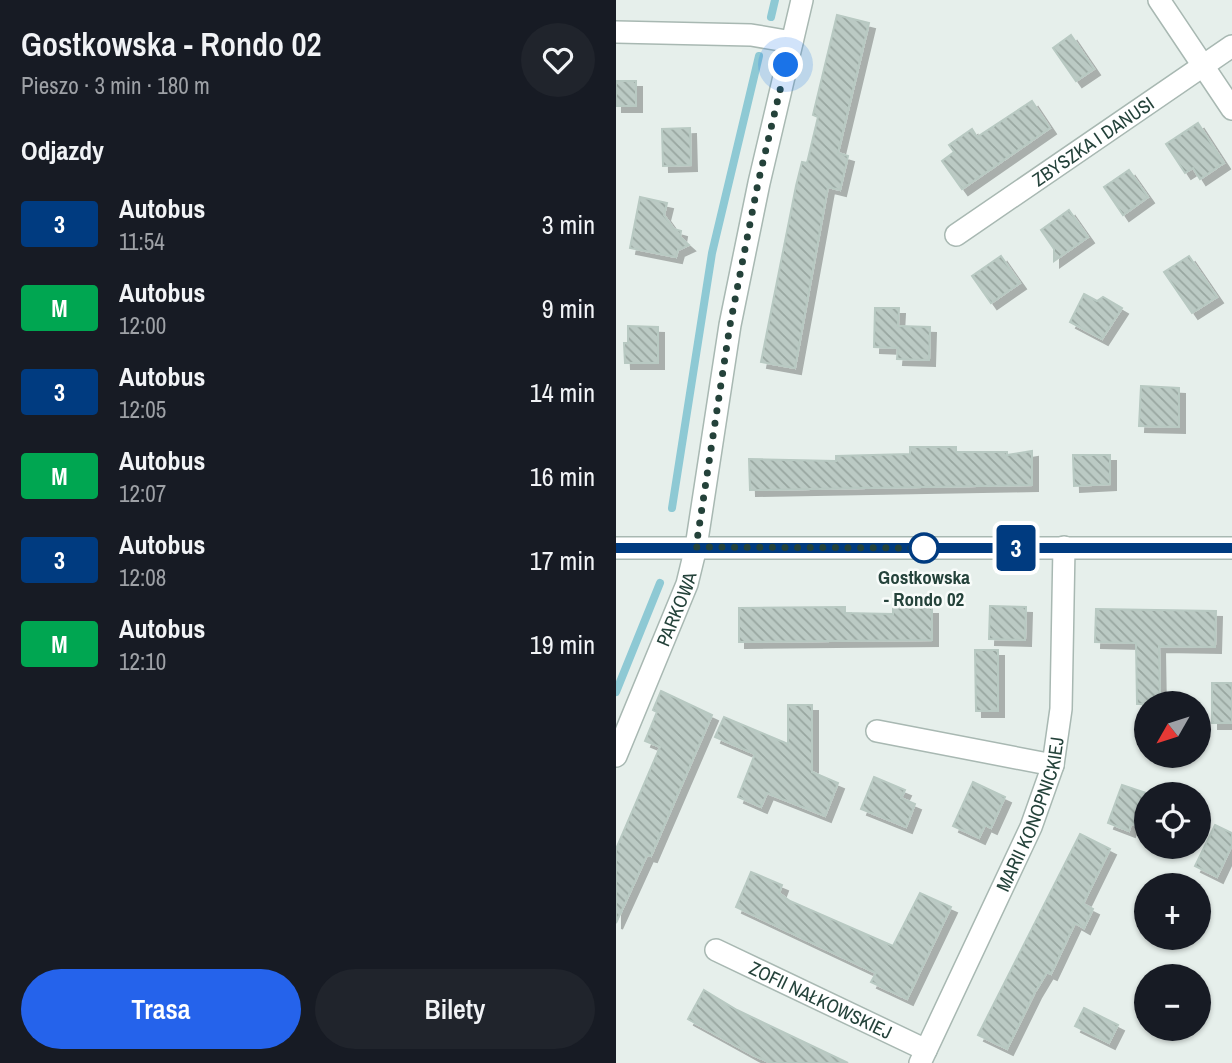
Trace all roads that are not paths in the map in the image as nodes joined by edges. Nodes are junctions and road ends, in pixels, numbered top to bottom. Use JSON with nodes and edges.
{"nodes":[{"id":1,"x":802,"y":0,"type":"edge"},
{"id":2,"x":1158,"y":0,"type":"edge"},
{"id":3,"x":616,"y":32,"type":"edge"},
{"id":4,"x":792,"y":42,"type":"junction"},
{"id":5,"x":1232,"y":46,"type":"edge"},
{"id":6,"x":1203,"y":66,"type":"junction"},
{"id":7,"x":1232,"y":109,"type":"edge"},
{"id":8,"x":956,"y":235,"type":"dead end"},
{"id":9,"x":696,"y":547,"type":"junction"},
{"id":10,"x":1065,"y":547,"type":"junction"},
{"id":11,"x":616,"y":548,"type":"edge"},
{"id":12,"x":1232,"y":548,"type":"edge"},
{"id":13,"x":877,"y":731,"type":"dead end"},
{"id":14,"x":616,"y":756,"type":"edge"},
{"id":15,"x":1053,"y":765,"type":"junction"},
{"id":16,"x":716,"y":950,"type":"dead end"},
{"id":17,"x":923,"y":1057,"type":"edge"}],
"edges":[{"from":1,"to":4,"type":"street","name":"PARKOWA"},
{"from":2,"to":6,"type":"street"},
{"from":3,"to":4,"type":"street"},
{"from":4,"to":9,"type":"street","name":"PARKOWA"},
{"from":5,"to":6,"type":"street","name":"ZBYSZKA I DANUSI"},
{"from":6,"to":7,"type":"street"},
{"from":6,"to":8,"type":"street","name":"ZBYSZKA I DANUSI"},
{"from":9,"to":10,"type":"street"},
{"from":9,"to":11,"type":"street"},
{"from":9,"to":14,"type":"street","name":"PARKOWA"},
{"from":10,"to":12,"type":"street"},
{"from":10,"to":15,"type":"street","name":"MARII KONOPNICKIEJ"},
{"from":13,"to":15,"type":"street"},
{"from":15,"to":17,"type":"street","name":"MARII KONOPNICKIEJ"},
{"from":16,"to":17,"type":"street","name":"ZOFII NAŁKOWSKIEJ"}]}
